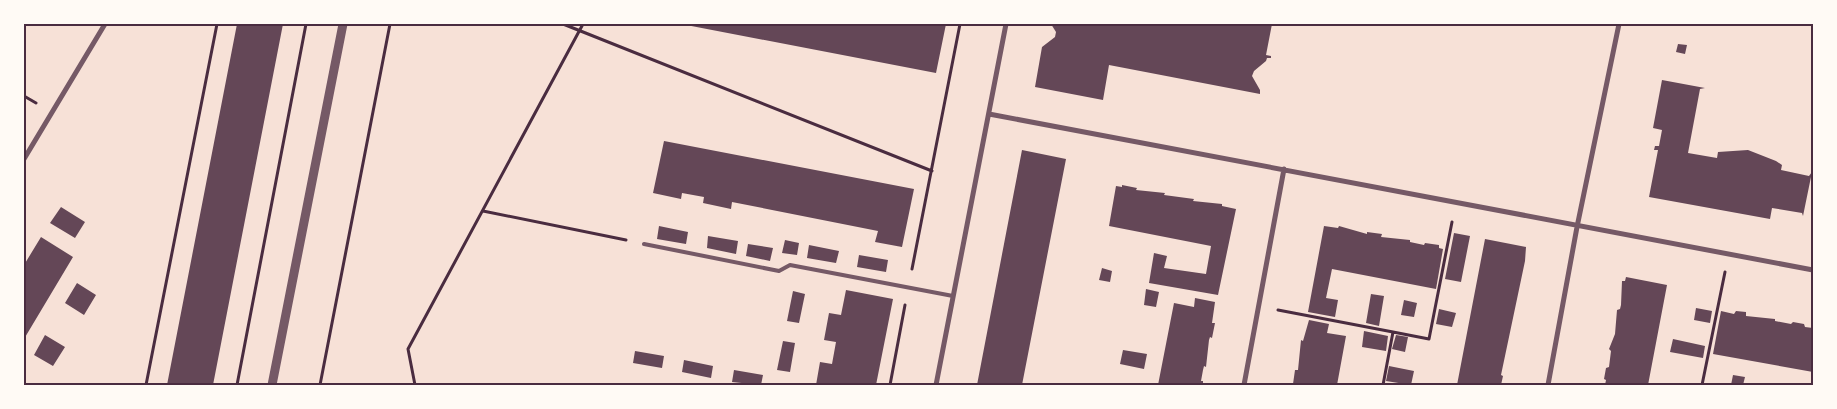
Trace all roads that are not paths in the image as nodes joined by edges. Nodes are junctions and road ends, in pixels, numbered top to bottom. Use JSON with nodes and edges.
{"nodes":[{"id":1,"x":105,"y":24,"type":"edge"},
{"id":2,"x":343,"y":24,"type":"edge"},
{"id":3,"x":1006,"y":24,"type":"edge"},
{"id":4,"x":1619,"y":24,"type":"edge"},
{"id":5,"x":989,"y":114,"type":"junction"},
{"id":6,"x":24,"y":159,"type":"edge"},
{"id":7,"x":1284,"y":169,"type":"junction"},
{"id":8,"x":1577,"y":227,"type":"junction"},
{"id":9,"x":644,"y":244,"type":"road end"},
{"id":10,"x":1813,"y":270,"type":"edge"},
{"id":11,"x":953,"y":296,"type":"junction"},
{"id":12,"x":272,"y":385,"type":"edge"},
{"id":13,"x":936,"y":385,"type":"edge"},
{"id":14,"x":1244,"y":385,"type":"edge"},
{"id":15,"x":1548,"y":385,"type":"edge"}],
"edges":[{"from":1,"to":6,"type":"street"},
{"from":2,"to":12,"type":"street"},
{"from":3,"to":5,"type":"street"},
{"from":4,"to":8,"type":"street"},
{"from":5,"to":7,"type":"street"},
{"from":5,"to":11,"type":"street"},
{"from":7,"to":8,"type":"street"},
{"from":7,"to":14,"type":"street"},
{"from":8,"to":10,"type":"street"},
{"from":8,"to":15,"type":"street"},
{"from":9,"to":11,"type":"lane"},
{"from":11,"to":13,"type":"street"}]}
